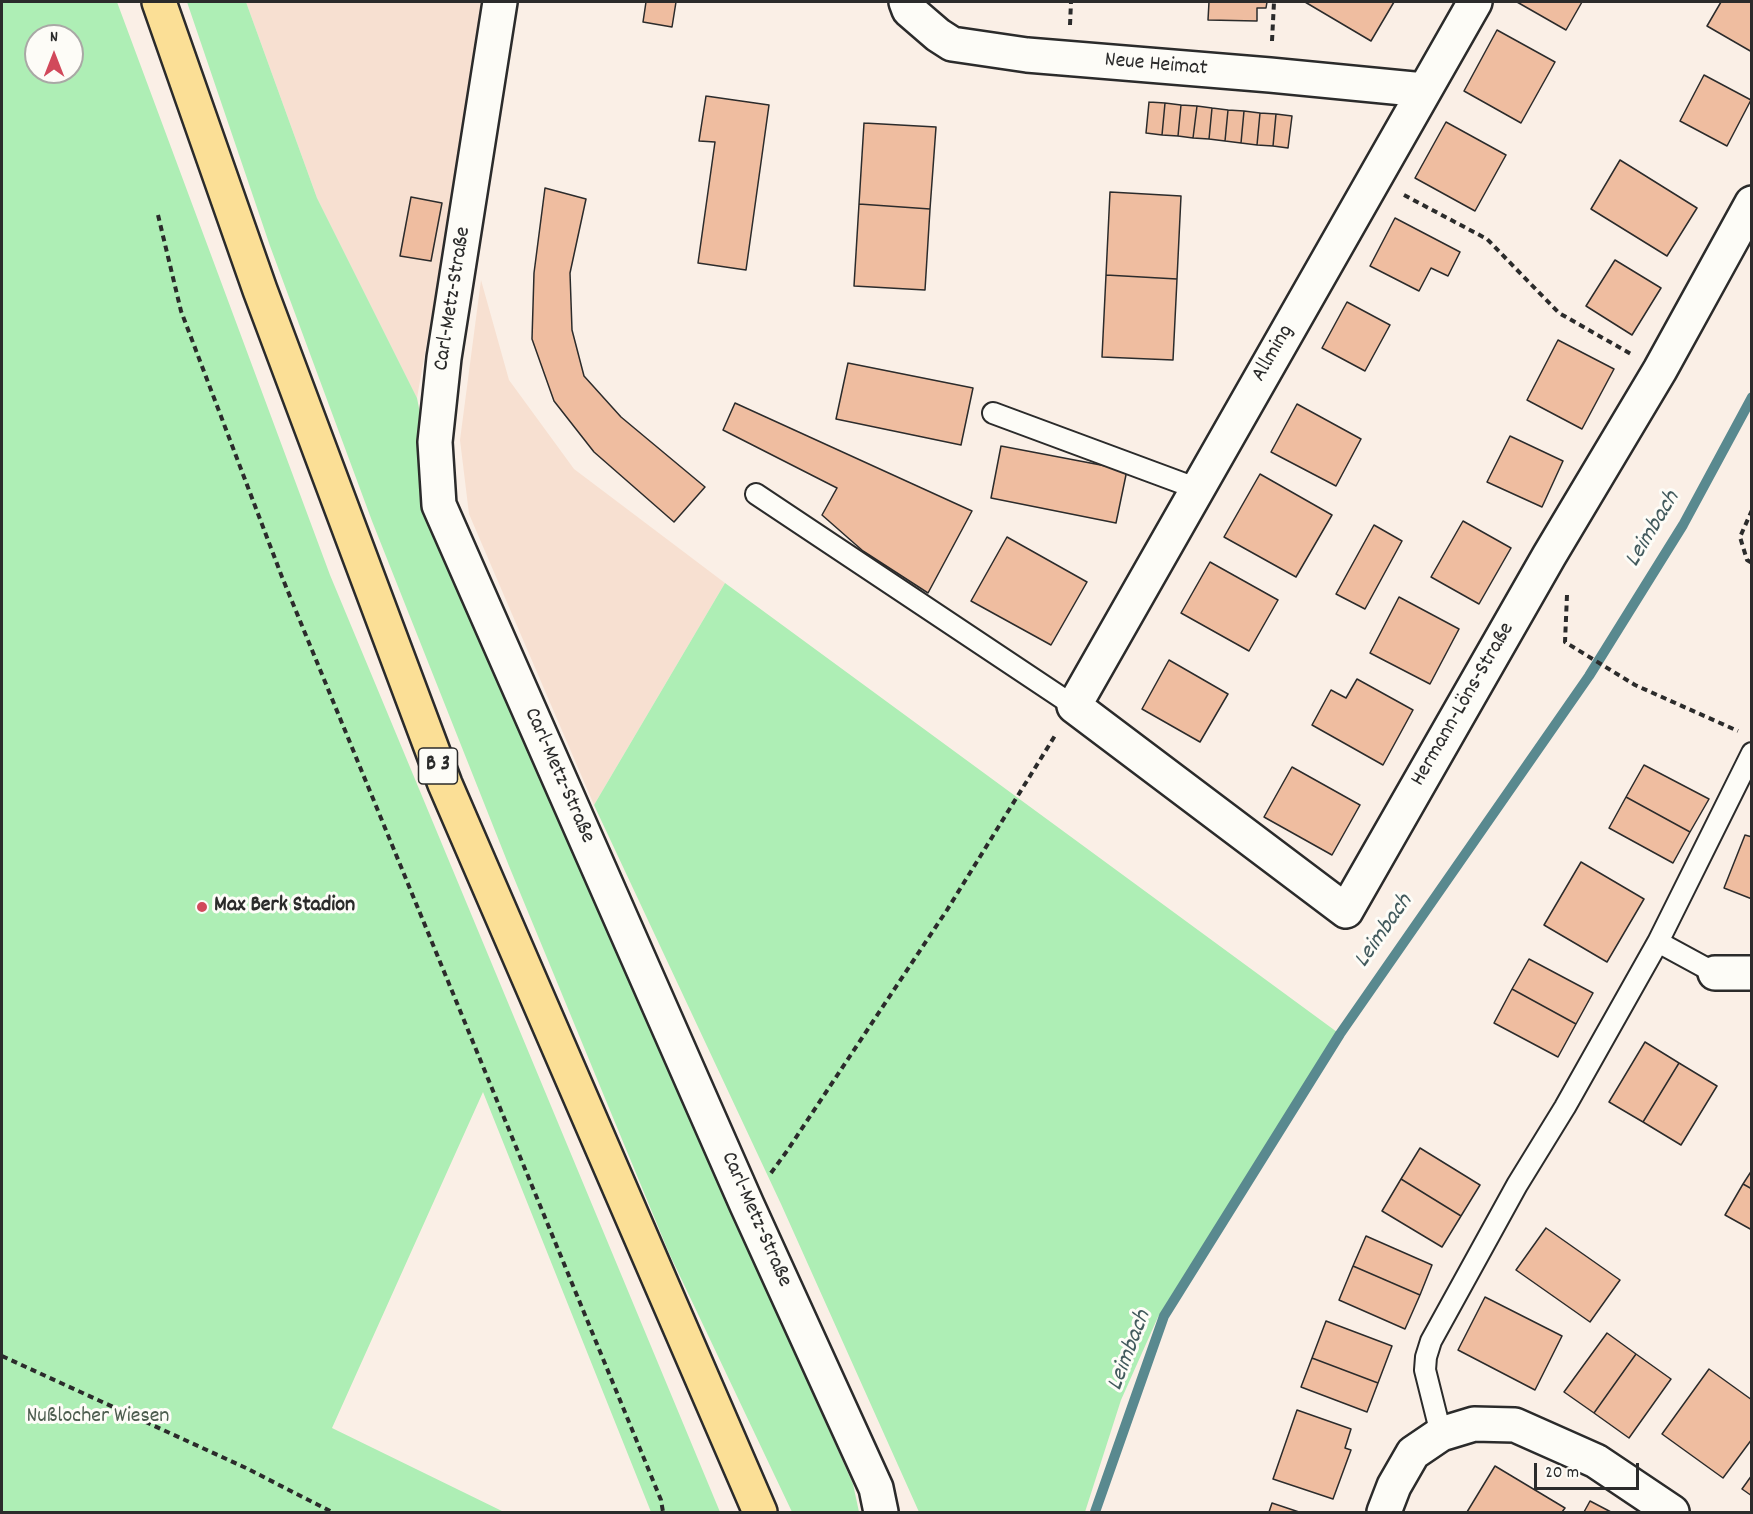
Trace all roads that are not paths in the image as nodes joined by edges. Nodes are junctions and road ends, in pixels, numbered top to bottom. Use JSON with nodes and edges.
{"nodes":[{"id":1,"x":159,"y":2,"type":"edge"},
{"id":2,"x":500,"y":2,"type":"edge"},
{"id":3,"x":906,"y":2,"type":"edge"},
{"id":4,"x":1475,"y":2,"type":"edge"},
{"id":5,"x":1424,"y":90,"type":"junction"},
{"id":6,"x":1752,"y":203,"type":"edge"},
{"id":7,"x":993,"y":413,"type":"dead end"},
{"id":8,"x":1198,"y":489,"type":"junction"},
{"id":9,"x":756,"y":494,"type":"dead end"},
{"id":10,"x":1074,"y":706,"type":"junction"},
{"id":11,"x":1752,"y":753,"type":"edge"},
{"id":12,"x":1658,"y":942,"type":"junction"},
{"id":13,"x":1715,"y":973,"type":"joint"},
{"id":14,"x":1752,"y":973,"type":"edge"},
{"id":15,"x":1441,"y":1434,"type":"junction"},
{"id":16,"x":760,"y":1512,"type":"edge"},
{"id":17,"x":881,"y":1512,"type":"edge"},
{"id":18,"x":1384,"y":1512,"type":"edge"},
{"id":19,"x":1672,"y":1512,"type":"edge"}],
"edges":[{"from":1,"to":16,"type":"highway","number":"B 3"},
{"from":2,"to":17,"type":"street","name":"Carl-Metz-Straße"},
{"from":3,"to":5,"type":"street","name":"Neue Heimat"},
{"from":4,"to":5,"type":"street","name":"Allming"},
{"from":5,"to":8,"type":"street","name":"Allming"},
{"from":6,"to":10,"type":"street","name":"Hermann-Löns-Straße"},
{"from":7,"to":8,"type":"lane"},
{"from":8,"to":10,"type":"street","name":"Allming"},
{"from":9,"to":10,"type":"lane"},
{"from":11,"to":12,"type":"lane"},
{"from":12,"to":13,"type":"lane"},
{"from":12,"to":15,"type":"lane"},
{"from":13,"to":14,"type":"street"},
{"from":15,"to":18,"type":"street"},
{"from":15,"to":19,"type":"street"}]}
